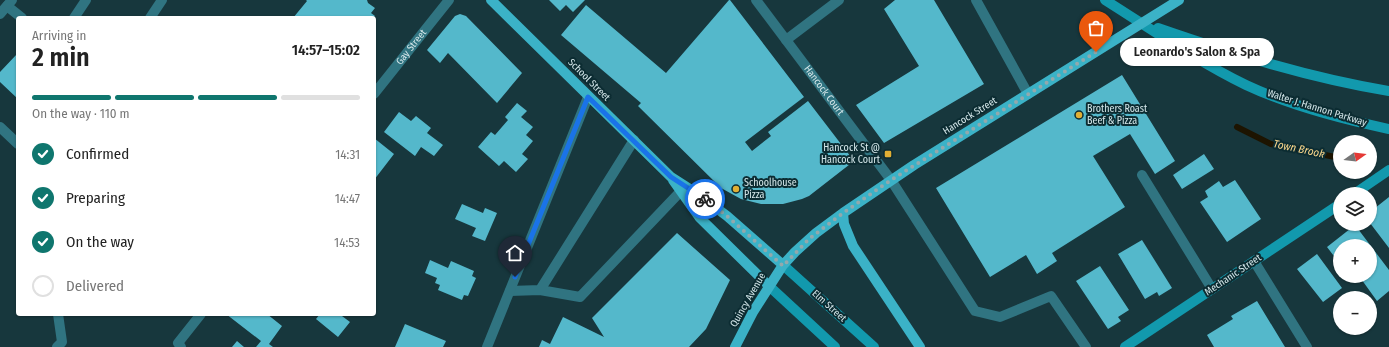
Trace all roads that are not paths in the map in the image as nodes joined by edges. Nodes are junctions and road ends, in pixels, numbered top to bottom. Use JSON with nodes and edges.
{"nodes":[{"id":1,"x":86,"y":0,"type":"edge"},
{"id":2,"x":162,"y":0,"type":"edge"},
{"id":3,"x":448,"y":0,"type":"edge"},
{"id":4,"x":491,"y":0,"type":"edge"},
{"id":5,"x":756,"y":0,"type":"edge"},
{"id":6,"x":839,"y":0,"type":"edge"},
{"id":7,"x":976,"y":0,"type":"edge"},
{"id":8,"x":1105,"y":0,"type":"edge"},
{"id":9,"x":1179,"y":0,"type":"edge"},
{"id":10,"x":10,"y":3,"type":"edge"},
{"id":11,"x":0,"y":14,"type":"edge"},
{"id":12,"x":20,"y":16,"type":"edge"},
{"id":13,"x":75,"y":16,"type":"edge"},
{"id":14,"x":151,"y":16,"type":"edge"},
{"id":15,"x":1142,"y":23,"type":"junction"},
{"id":16,"x":786,"y":40,"type":"junction"},
{"id":17,"x":376,"y":91,"type":"edge"},
{"id":18,"x":1389,"y":91,"type":"edge"},
{"id":19,"x":1028,"y":94,"type":"junction"},
{"id":20,"x":588,"y":97,"type":"junction"},
{"id":21,"x":0,"y":126,"type":"edge"},
{"id":22,"x":1389,"y":130,"type":"edge"},
{"id":23,"x":634,"y":140,"type":"junction"},
{"id":24,"x":16,"y":142,"type":"edge"},
{"id":25,"x":1389,"y":170,"type":"edge"},
{"id":26,"x":1142,"y":175,"type":"dead end"},
{"id":27,"x":671,"y":177,"type":"junction"},
{"id":28,"x":891,"y":180,"type":"junction"},
{"id":29,"x":1364,"y":187,"type":"edge"},
{"id":30,"x":680,"y":192,"type":"junction"},
{"id":31,"x":1333,"y":209,"type":"edge"},
{"id":32,"x":843,"y":213,"type":"junction"},
{"id":33,"x":1254,"y":261,"type":"junction"},
{"id":34,"x":783,"y":266,"type":"junction"},
{"id":35,"x":769,"y":286,"type":"junction"},
{"id":36,"x":1212,"y":289,"type":"junction"},
{"id":37,"x":540,"y":290,"type":"junction"},
{"id":38,"x":510,"y":291,"type":"junction"},
{"id":39,"x":58,"y":316,"type":"edge"},
{"id":40,"x":199,"y":316,"type":"edge"},
{"id":41,"x":57,"y":347,"type":"edge"},
{"id":42,"x":181,"y":347,"type":"edge"},
{"id":43,"x":487,"y":347,"type":"edge"},
{"id":44,"x":735,"y":347,"type":"edge"},
{"id":45,"x":834,"y":347,"type":"edge"},
{"id":46,"x":874,"y":347,"type":"edge"},
{"id":47,"x":920,"y":347,"type":"edge"},
{"id":48,"x":1086,"y":347,"type":"edge"},
{"id":49,"x":1125,"y":347,"type":"edge"},
{"id":50,"x":1307,"y":347,"type":"edge"}],
"edges":[{"from":1,"to":13,"type":"street"},
{"from":2,"to":14,"type":"street"},
{"from":3,"to":17,"type":"street","name":"Gay Street"},
{"from":4,"to":20,"type":"main road","name":"School Street"},
{"from":5,"to":16,"type":"street","name":"Hancock Court"},
{"from":6,"to":16,"type":"street"},
{"from":7,"to":19,"type":"street"},
{"from":8,"to":15,"type":"street","name":"Walter J. Hannon Parkway"},
{"from":9,"to":15,"type":"main road","name":"Hancock Street"},
{"from":10,"to":11,"type":"street"},
{"from":10,"to":12,"type":"street"},
{"from":15,"to":18,"type":"street","name":"Walter J. Hannon Parkway"},
{"from":15,"to":19,"type":"main road","name":"Hancock Street"},
{"from":15,"to":22,"type":"street","name":"Walter J. Hannon Parkway"},
{"from":16,"to":28,"type":"street","name":"Hancock Court"},
{"from":19,"to":28,"type":"main road","name":"Hancock Street"},
{"from":20,"to":23,"type":"main road","name":"School Street"},
{"from":20,"to":38,"type":"street"},
{"from":21,"to":24,"type":"street"},
{"from":23,"to":27,"type":"main road","name":"School Street"},
{"from":23,"to":37,"type":"street"},
{"from":25,"to":29,"type":"street"},
{"from":26,"to":36,"type":"street"},
{"from":27,"to":30,"type":"main road","name":"School Street"},
{"from":27,"to":34,"type":"main road","name":"School Street"},
{"from":28,"to":32,"type":"main road","name":"Hancock Street"},
{"from":28,"to":48,"type":"street","name":"Hancock Court"},
{"from":30,"to":35,"type":"main road","name":"School Street"},
{"from":30,"to":37,"type":"street"},
{"from":31,"to":33,"type":"street","name":"Mechanic Street"},
{"from":32,"to":34,"type":"main road","name":"Hancock Street"},
{"from":32,"to":47,"type":"main road"},
{"from":33,"to":36,"type":"street","name":"Mechanic Street"},
{"from":33,"to":50,"type":"street"},
{"from":34,"to":35,"type":"main road","name":"Quincy Avenue"},
{"from":34,"to":46,"type":"street","name":"Elm Street"},
{"from":35,"to":44,"type":"main road","name":"Quincy Avenue"},
{"from":35,"to":45,"type":"street"},
{"from":36,"to":49,"type":"street","name":"Mechanic Street"},
{"from":37,"to":38,"type":"street"},
{"from":38,"to":43,"type":"street"},
{"from":39,"to":41,"type":"street"},
{"from":40,"to":42,"type":"street"}]}
